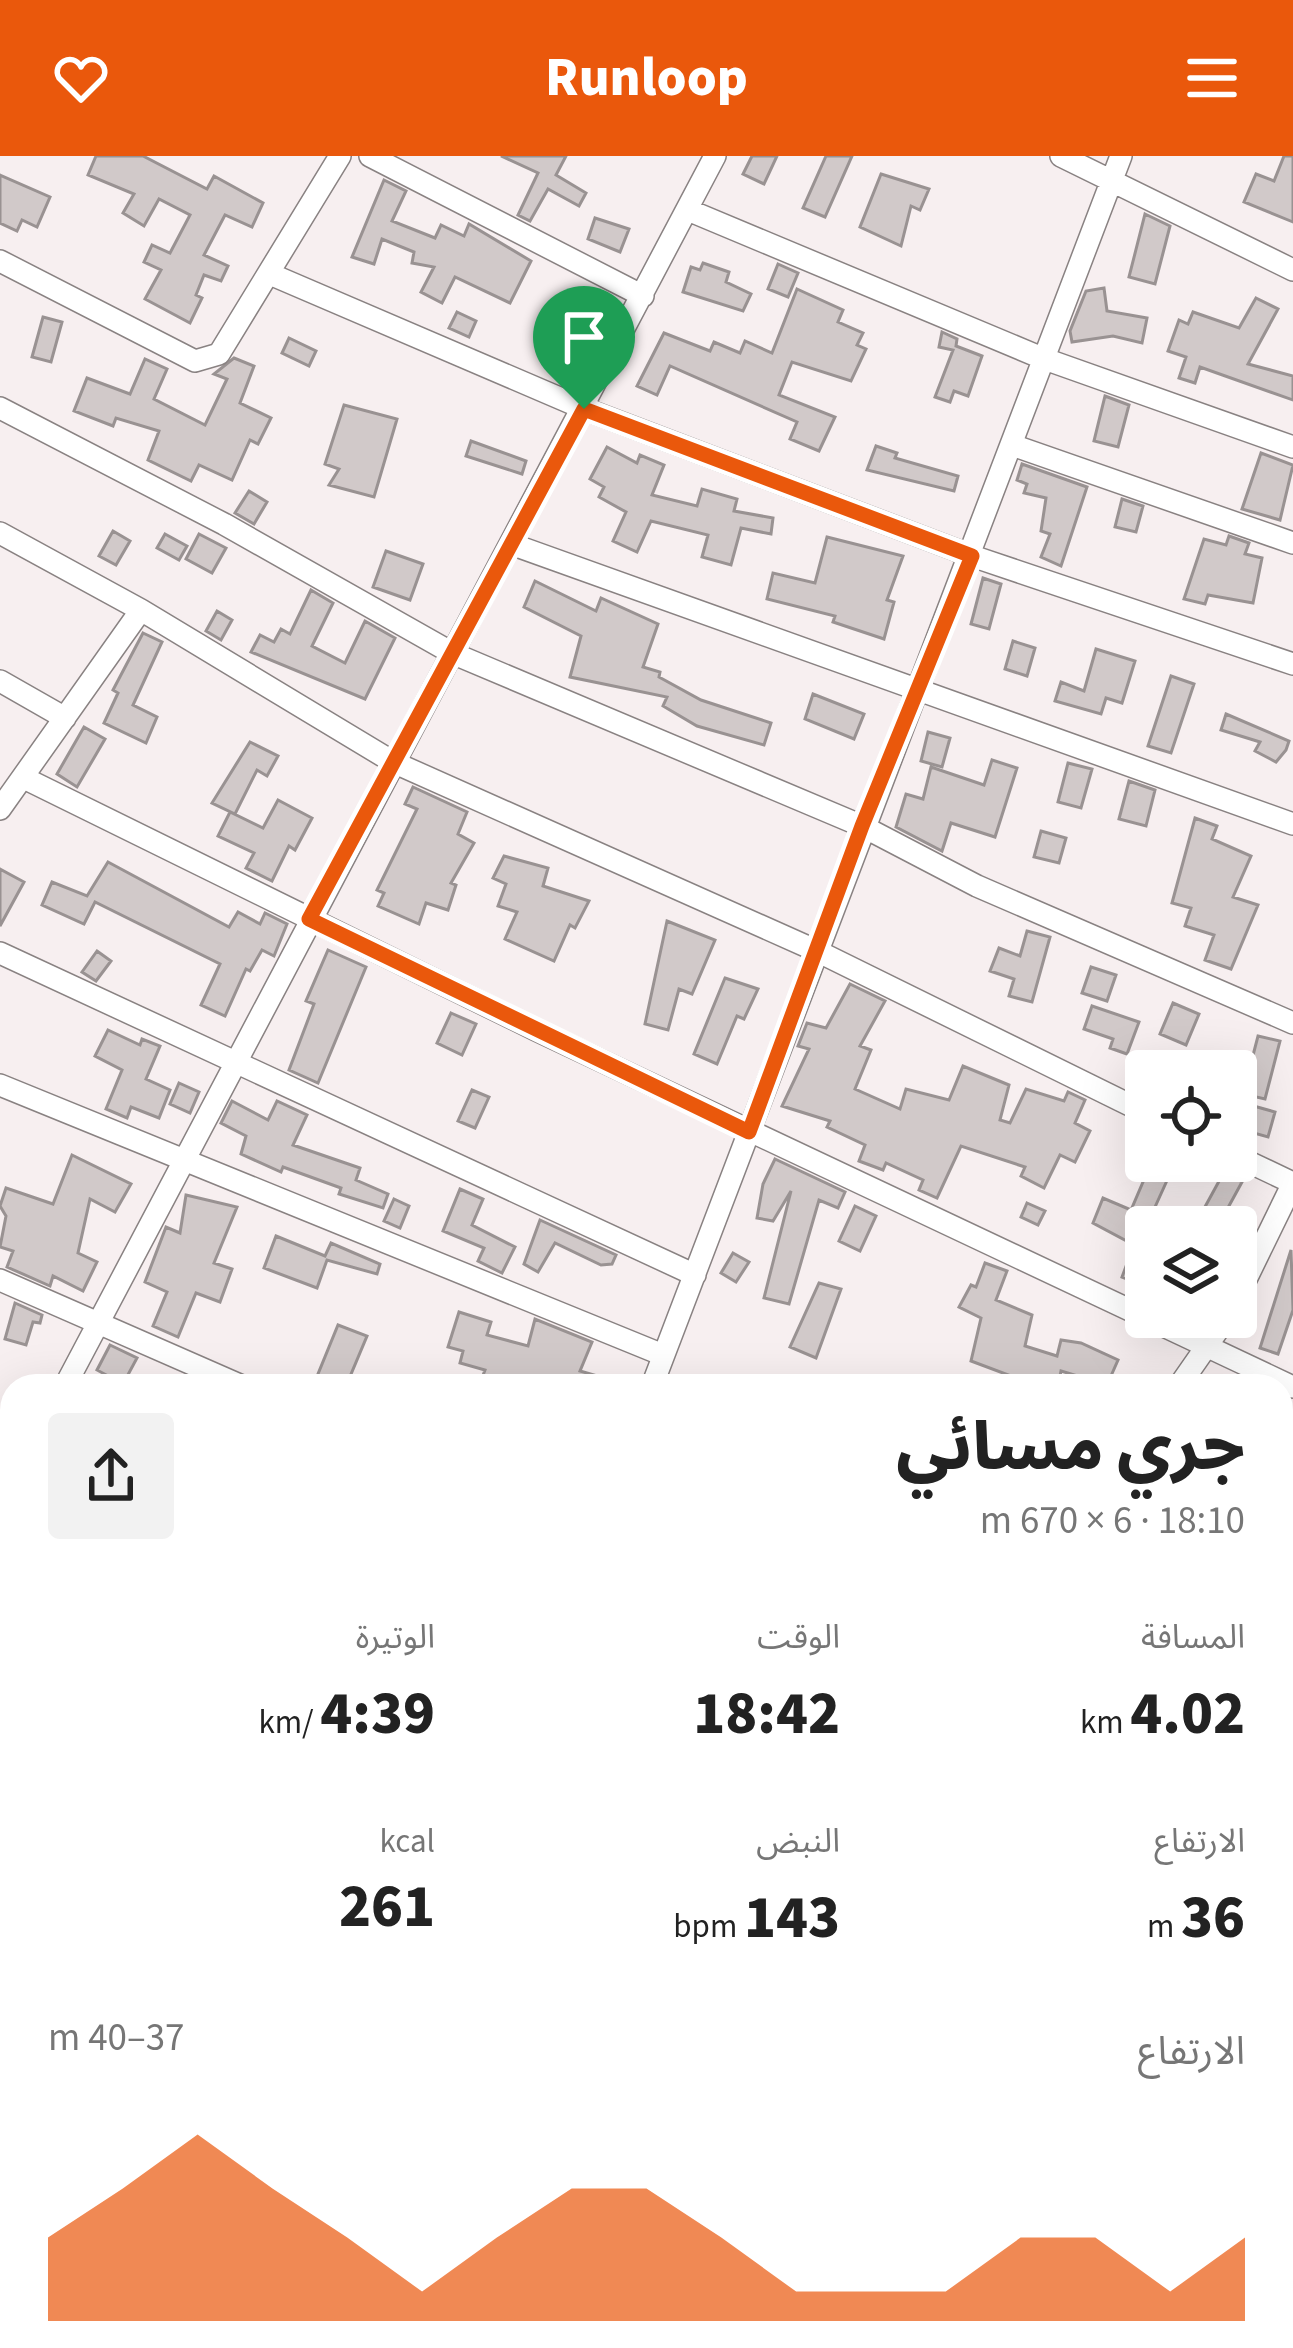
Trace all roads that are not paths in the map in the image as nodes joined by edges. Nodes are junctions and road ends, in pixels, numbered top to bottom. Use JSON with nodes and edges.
{"nodes":[{"id":1,"x":370,"y":156,"type":"edge"},
{"id":2,"x":715,"y":156,"type":"edge"},
{"id":3,"x":1061,"y":156,"type":"edge"},
{"id":4,"x":1121,"y":156,"type":"edge"},
{"id":5,"x":334,"y":158,"type":"edge"},
{"id":6,"x":1112,"y":181,"type":"junction"},
{"id":7,"x":688,"y":211,"type":"junction"},
{"id":8,"x":0,"y":261,"type":"edge"},
{"id":9,"x":1293,"y":269,"type":"edge"},
{"id":10,"x":270,"y":274,"type":"junction"},
{"id":11,"x":643,"y":296,"type":"junction"},
{"id":12,"x":1042,"y":358,"type":"junction"},
{"id":13,"x":0,"y":408,"type":"edge"},
{"id":14,"x":584,"y":409,"type":"junction"},
{"id":15,"x":1012,"y":445,"type":"junction"},
{"id":16,"x":1293,"y":447,"type":"edge"},
{"id":17,"x":0,"y":533,"type":"edge"},
{"id":18,"x":1293,"y":543,"type":"edge"},
{"id":19,"x":511,"y":544,"type":"junction"},
{"id":20,"x":972,"y":556,"type":"junction"},
{"id":21,"x":141,"y":610,"type":"junction"},
{"id":22,"x":452,"y":653,"type":"junction"},
{"id":23,"x":1293,"y":664,"type":"edge"},
{"id":24,"x":0,"y":681,"type":"edge"},
{"id":25,"x":918,"y":692,"type":"junction"},
{"id":26,"x":65,"y":718,"type":"junction"},
{"id":27,"x":393,"y":762,"type":"junction"},
{"id":28,"x":24,"y":778,"type":"junction"},
{"id":29,"x":0,"y":809,"type":"edge"},
{"id":30,"x":1293,"y":824,"type":"edge"},
{"id":31,"x":862,"y":826,"type":"junction"},
{"id":32,"x":309,"y":919,"type":"junction"},
{"id":33,"x":818,"y":950,"type":"junction"},
{"id":34,"x":0,"y":952,"type":"edge"},
{"id":35,"x":1293,"y":1023,"type":"edge"},
{"id":36,"x":235,"y":1065,"type":"junction"},
{"id":37,"x":0,"y":1085,"type":"edge"},
{"id":38,"x":1125,"y":1103,"type":"edge"},
{"id":39,"x":749,"y":1132,"type":"junction"},
{"id":40,"x":180,"y":1161,"type":"junction"},
{"id":41,"x":1257,"y":1166,"type":"edge"},
{"id":42,"x":1293,"y":1183,"type":"edge"},
{"id":43,"x":1286,"y":1219,"type":"edge"},
{"id":44,"x":1257,"y":1266,"type":"edge"},
{"id":45,"x":694,"y":1275,"type":"junction"},
{"id":46,"x":0,"y":1280,"type":"edge"},
{"id":47,"x":95,"y":1323,"type":"junction"},
{"id":48,"x":1215,"y":1338,"type":"edge"},
{"id":49,"x":1210,"y":1348,"type":"junction"},
{"id":50,"x":663,"y":1355,"type":"junction"},
{"id":51,"x":71,"y":1374,"type":"edge"},
{"id":52,"x":214,"y":1374,"type":"edge"},
{"id":53,"x":656,"y":1374,"type":"edge"},
{"id":54,"x":1189,"y":1374,"type":"edge"},
{"id":55,"x":1265,"y":1374,"type":"edge"}],
"edges":[{"from":1,"to":11,"type":"street"},
{"from":2,"to":7,"type":"street"},
{"from":3,"to":6,"type":"street"},
{"from":4,"to":6,"type":"street"},
{"from":5,"to":10,"type":"street"},
{"from":6,"to":9,"type":"street"},
{"from":6,"to":12,"type":"street"},
{"from":7,"to":11,"type":"street"},
{"from":7,"to":12,"type":"street"},
{"from":8,"to":10,"type":"street"},
{"from":10,"to":14,"type":"street"},
{"from":11,"to":14,"type":"street"},
{"from":12,"to":15,"type":"street"},
{"from":12,"to":16,"type":"street"},
{"from":13,"to":22,"type":"street"},
{"from":14,"to":19,"type":"street"},
{"from":14,"to":20,"type":"street"},
{"from":15,"to":18,"type":"street"},
{"from":15,"to":20,"type":"street"},
{"from":17,"to":21,"type":"street"},
{"from":19,"to":22,"type":"street"},
{"from":19,"to":25,"type":"street"},
{"from":20,"to":23,"type":"street"},
{"from":20,"to":25,"type":"street"},
{"from":21,"to":26,"type":"street"},
{"from":21,"to":27,"type":"street"},
{"from":22,"to":27,"type":"street"},
{"from":22,"to":31,"type":"street"},
{"from":24,"to":26,"type":"street"},
{"from":25,"to":30,"type":"street"},
{"from":25,"to":31,"type":"street"},
{"from":26,"to":28,"type":"street"},
{"from":27,"to":32,"type":"street"},
{"from":27,"to":33,"type":"street"},
{"from":28,"to":29,"type":"street"},
{"from":28,"to":32,"type":"street"},
{"from":31,"to":33,"type":"street"},
{"from":31,"to":35,"type":"street"},
{"from":32,"to":36,"type":"street"},
{"from":32,"to":39,"type":"street"},
{"from":33,"to":38,"type":"street"},
{"from":33,"to":39,"type":"street"},
{"from":34,"to":36,"type":"street"},
{"from":36,"to":40,"type":"street"},
{"from":36,"to":45,"type":"street"},
{"from":37,"to":40,"type":"street"},
{"from":39,"to":45,"type":"street"},
{"from":39,"to":49,"type":"street"},
{"from":40,"to":47,"type":"street"},
{"from":40,"to":50,"type":"street"},
{"from":41,"to":42,"type":"street"},
{"from":42,"to":43,"type":"street"},
{"from":43,"to":44,"type":"street"},
{"from":45,"to":50,"type":"street"},
{"from":46,"to":47,"type":"street"},
{"from":47,"to":51,"type":"street"},
{"from":47,"to":52,"type":"street"},
{"from":48,"to":49,"type":"street"},
{"from":49,"to":54,"type":"street"},
{"from":49,"to":55,"type":"street"},
{"from":50,"to":53,"type":"street"}]}
